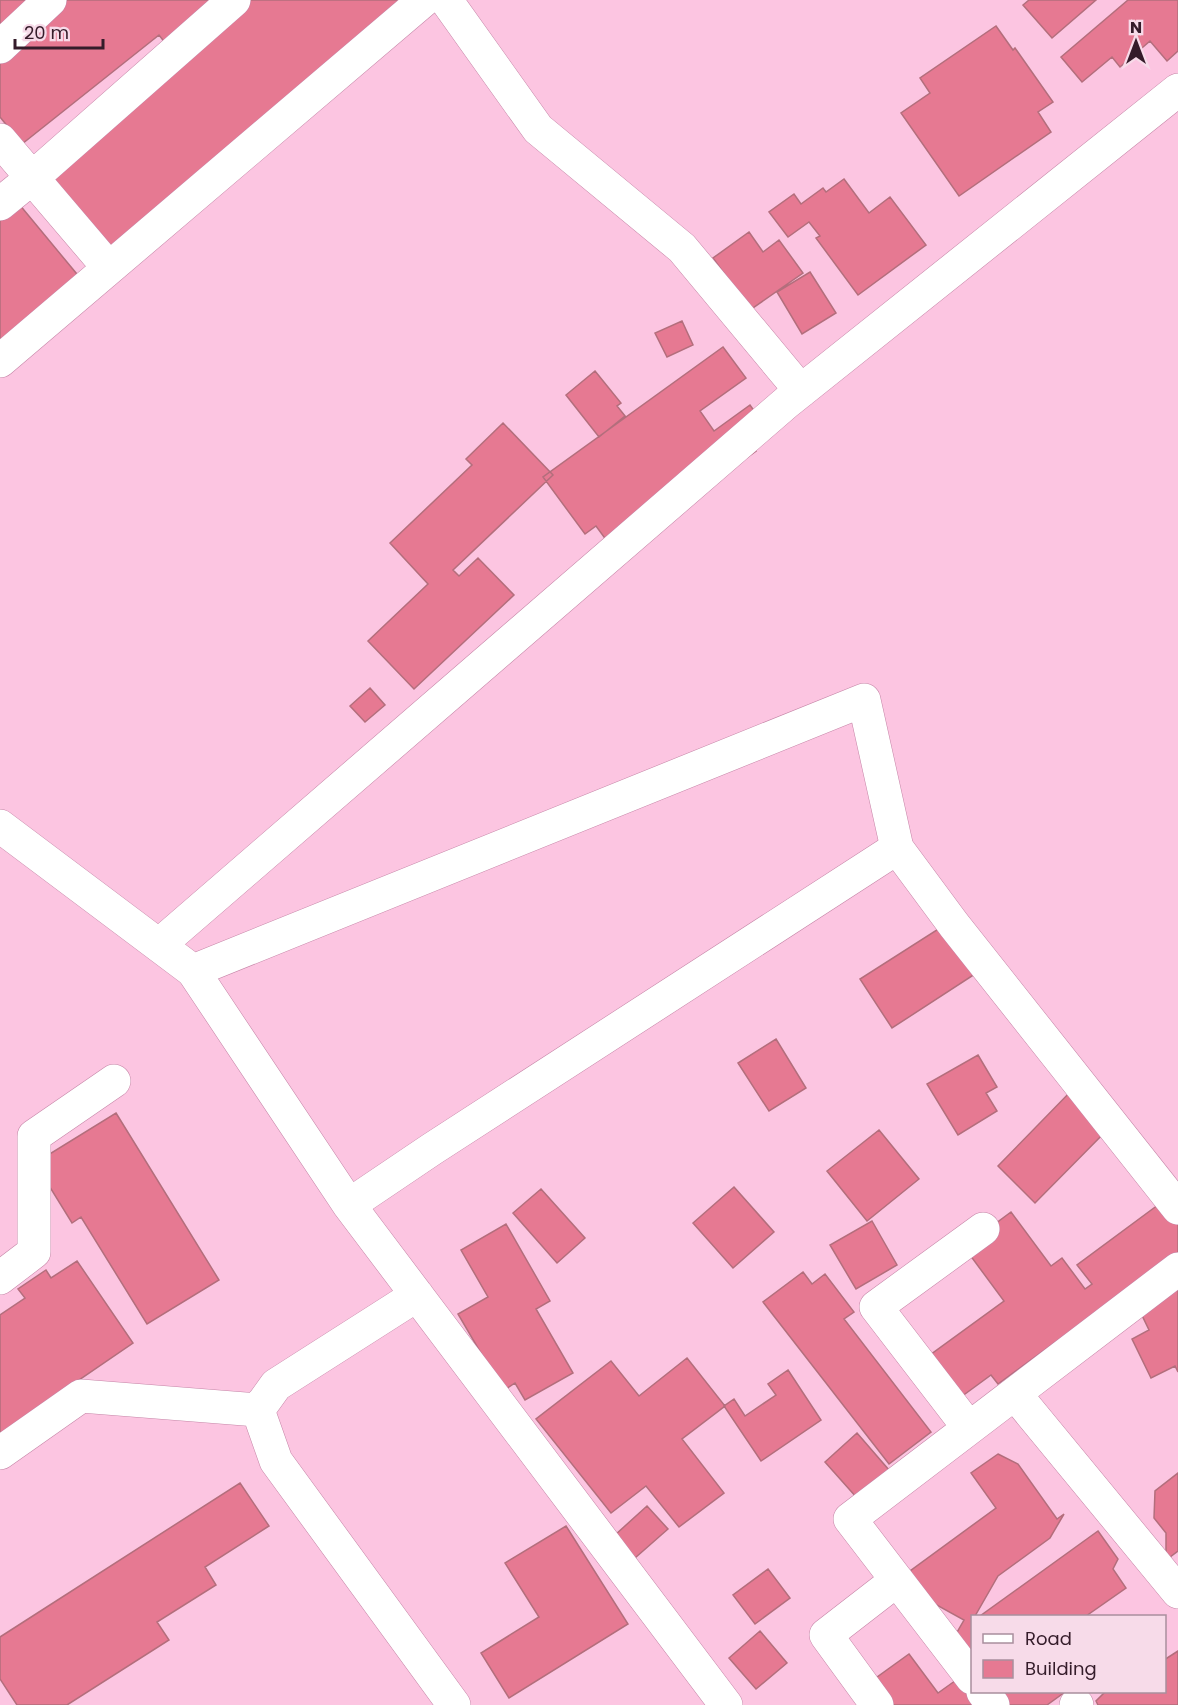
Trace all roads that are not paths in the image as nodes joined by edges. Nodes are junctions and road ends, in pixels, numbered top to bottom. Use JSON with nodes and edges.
{"nodes":[{"id":1,"x":50,"y":0,"type":"edge"},
{"id":2,"x":234,"y":0,"type":"edge"},
{"id":3,"x":424,"y":0,"type":"edge"},
{"id":4,"x":446,"y":0,"type":"edge"},
{"id":5,"x":0,"y":46,"type":"edge"},
{"id":6,"x":1178,"y":90,"type":"edge"},
{"id":7,"x":0,"y":140,"type":"edge"},
{"id":8,"x":32,"y":178,"type":"junction"},
{"id":9,"x":0,"y":204,"type":"edge"},
{"id":10,"x":109,"y":268,"type":"junction"},
{"id":11,"x":0,"y":361,"type":"edge"},
{"id":12,"x":801,"y":391,"type":"junction"},
{"id":13,"x":0,"y":826,"type":"edge"},
{"id":14,"x":897,"y":848,"type":"junction"},
{"id":15,"x":159,"y":945,"type":"junction"},
{"id":16,"x":193,"y":971,"type":"junction"},
{"id":17,"x":114,"y":1081,"type":"dead end"},
{"id":18,"x":349,"y":1205,"type":"junction"},
{"id":19,"x":1178,"y":1208,"type":"edge"},
{"id":20,"x":984,"y":1228,"type":"dead end"},
{"id":21,"x":1178,"y":1269,"type":"edge"},
{"id":22,"x":0,"y":1278,"type":"edge"},
{"id":23,"x":417,"y":1295,"type":"junction"},
{"id":24,"x":1015,"y":1394,"type":"junction"},
{"id":25,"x":258,"y":1410,"type":"junction"},
{"id":26,"x":969,"y":1428,"type":"junction"},
{"id":27,"x":0,"y":1453,"type":"edge"},
{"id":28,"x":897,"y":1580,"type":"junction"},
{"id":29,"x":1178,"y":1592,"type":"edge"},
{"id":30,"x":971,"y":1677,"type":"edge"},
{"id":31,"x":984,"y":1693,"type":"edge"},
{"id":32,"x":454,"y":1705,"type":"edge"},
{"id":33,"x":726,"y":1705,"type":"edge"},
{"id":34,"x":877,"y":1705,"type":"edge"},
{"id":35,"x":993,"y":1705,"type":"edge"}],
"edges":[{"from":1,"to":5,"type":"street"},
{"from":2,"to":8,"type":"street"},
{"from":3,"to":10,"type":"street"},
{"from":4,"to":12,"type":"street"},
{"from":6,"to":12,"type":"street"},
{"from":7,"to":8,"type":"street"},
{"from":8,"to":9,"type":"street"},
{"from":8,"to":10,"type":"street"},
{"from":10,"to":11,"type":"street"},
{"from":12,"to":15,"type":"street"},
{"from":13,"to":15,"type":"street"},
{"from":14,"to":16,"type":"street"},
{"from":14,"to":18,"type":"street"},
{"from":14,"to":19,"type":"street"},
{"from":15,"to":16,"type":"street"},
{"from":16,"to":18,"type":"street"},
{"from":17,"to":22,"type":"street"},
{"from":18,"to":23,"type":"street"},
{"from":20,"to":26,"type":"street"},
{"from":21,"to":24,"type":"street"},
{"from":23,"to":25,"type":"street"},
{"from":23,"to":33,"type":"street"},
{"from":24,"to":26,"type":"street"},
{"from":24,"to":29,"type":"street"},
{"from":25,"to":27,"type":"street"},
{"from":25,"to":32,"type":"street"},
{"from":26,"to":28,"type":"street"},
{"from":28,"to":30,"type":"street"},
{"from":28,"to":34,"type":"street"},
{"from":31,"to":35,"type":"street"}]}
